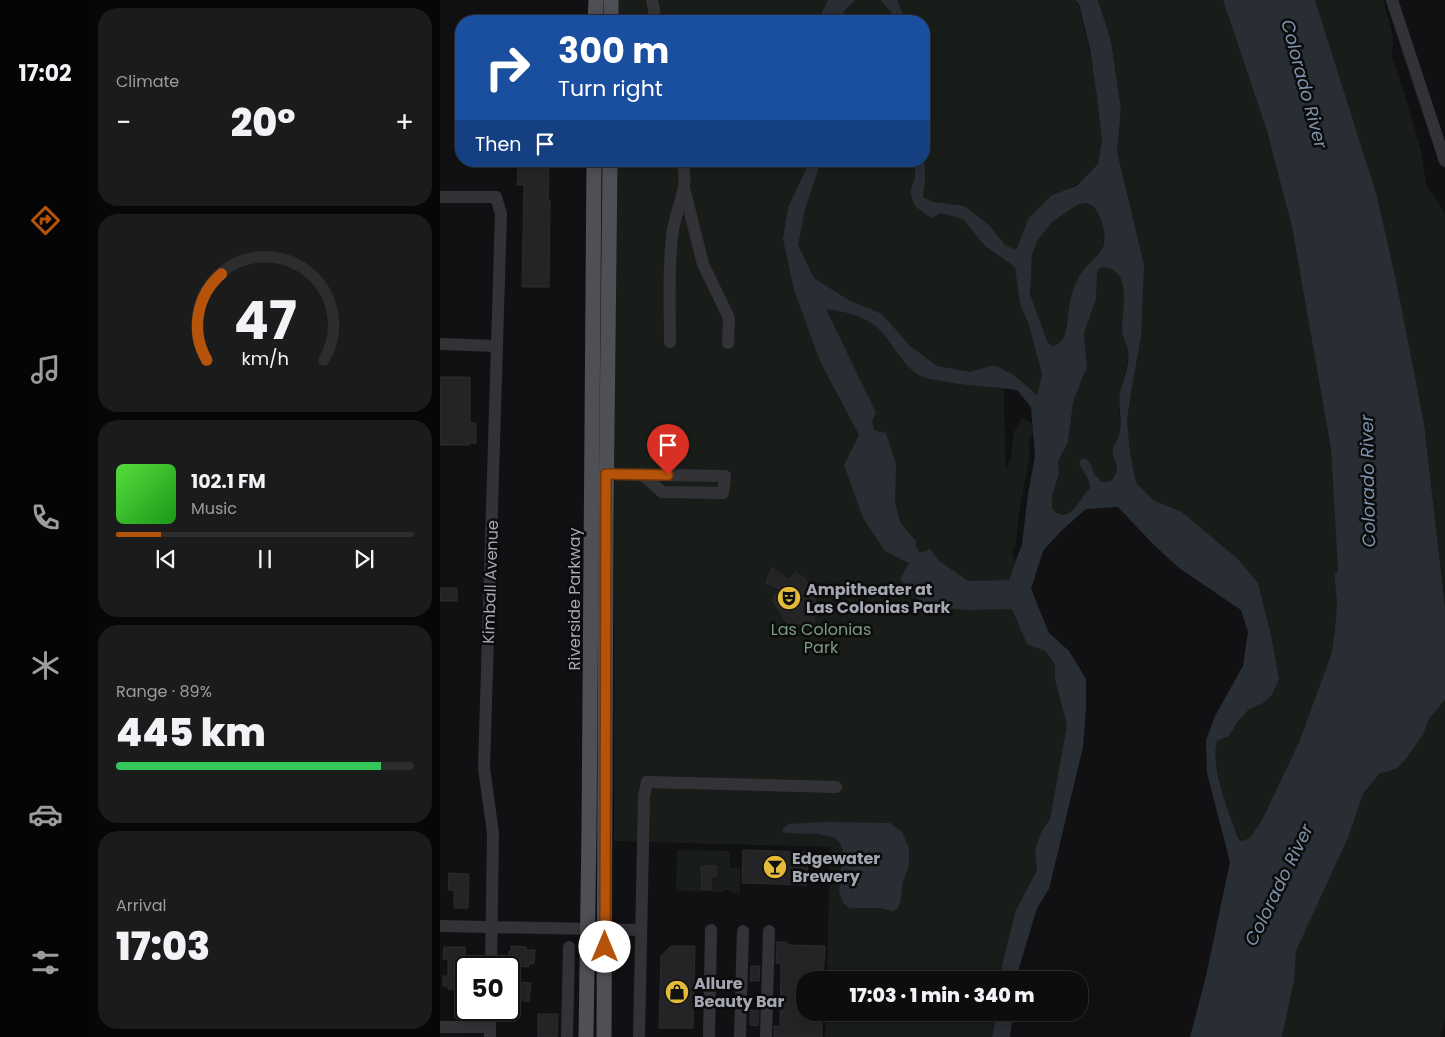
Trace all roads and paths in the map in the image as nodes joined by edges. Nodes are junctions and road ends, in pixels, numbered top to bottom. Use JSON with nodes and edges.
{"nodes":[{"id":1,"x":596,"y":0,"type":"edge"},
{"id":2,"x":611,"y":0,"type":"edge"},
{"id":3,"x":652,"y":0,"type":"edge"},
{"id":4,"x":1392,"y":0,"type":"edge"},
{"id":5,"x":596,"y":15,"type":"edge"},
{"id":6,"x":611,"y":15,"type":"edge"},
{"id":7,"x":655,"y":15,"type":"edge"},
{"id":8,"x":1445,"y":162,"type":"edge"},
{"id":9,"x":594,"y":167,"type":"edge"},
{"id":10,"x":610,"y":167,"type":"edge"},
{"id":11,"x":684,"y":167,"type":"edge"},
{"id":12,"x":684,"y":188,"type":"junction"},
{"id":13,"x":440,"y":197,"type":"edge"},
{"id":14,"x":670,"y":342,"type":"dead end"},
{"id":15,"x":728,"y":343,"type":"dead end"},
{"id":16,"x":440,"y":344,"type":"edge"},
{"id":17,"x":497,"y":346,"type":"junction"},
{"id":18,"x":606,"y":474,"type":"junction"},
{"id":19,"x":642,"y":474,"type":"junction"},
{"id":20,"x":836,"y":787,"type":"dead end"},
{"id":21,"x":440,"y":926,"type":"edge"},
{"id":22,"x":491,"y":927,"type":"junction"},
{"id":23,"x":586,"y":928,"type":"junction"},
{"id":24,"x":605,"y":929,"type":"junction"},
{"id":25,"x":641,"y":930,"type":"junction"},
{"id":26,"x":711,"y":930,"type":"dead end"},
{"id":27,"x":743,"y":930,"type":"dead end"},
{"id":28,"x":769,"y":931,"type":"dead end"},
{"id":29,"x":569,"y":946,"type":"dead end"},
{"id":30,"x":491,"y":956,"type":"edge"},
{"id":31,"x":440,"y":1027,"type":"edge"},
{"id":32,"x":490,"y":1032,"type":"edge"},
{"id":33,"x":567,"y":1037,"type":"edge"},
{"id":34,"x":586,"y":1037,"type":"edge"},
{"id":35,"x":604,"y":1037,"type":"edge"},
{"id":36,"x":639,"y":1037,"type":"edge"},
{"id":37,"x":709,"y":1037,"type":"edge"},
{"id":38,"x":740,"y":1037,"type":"edge"},
{"id":39,"x":766,"y":1037,"type":"edge"}],
"edges":[{"from":1,"to":5,"type":"main road"},
{"from":2,"to":6,"type":"main road"},
{"from":3,"to":7,"type":"street"},
{"from":4,"to":8,"type":"street"},
{"from":9,"to":23,"type":"main road","name":"Riverside Parkway"},
{"from":10,"to":18,"type":"main road","name":"Riverside Parkway"},
{"from":11,"to":12,"type":"street"},
{"from":12,"to":14,"type":"street"},
{"from":12,"to":15,"type":"street"},
{"from":13,"to":17,"type":"street","name":"Kimball Avenue"},
{"from":16,"to":17,"type":"street"},
{"from":17,"to":22,"type":"street","name":"Kimball Avenue"},
{"from":18,"to":19,"type":"street"},
{"from":18,"to":24,"type":"main road","name":"Riverside Parkway"},
{"from":19,"to":19,"type":"street"},
{"from":20,"to":25,"type":"street"},
{"from":21,"to":22,"type":"street"},
{"from":22,"to":23,"type":"street"},
{"from":22,"to":30,"type":"street","name":"Kimball Avenue"},
{"from":23,"to":24,"type":"street"},
{"from":23,"to":34,"type":"main road","name":"Riverside Parkway"},
{"from":24,"to":25,"type":"street"},
{"from":24,"to":35,"type":"main road","name":"Riverside Parkway"},
{"from":25,"to":36,"type":"street"},
{"from":26,"to":37,"type":"street"},
{"from":27,"to":38,"type":"street"},
{"from":28,"to":39,"type":"street"},
{"from":29,"to":33,"type":"street"},
{"from":31,"to":32,"type":"street"}]}
